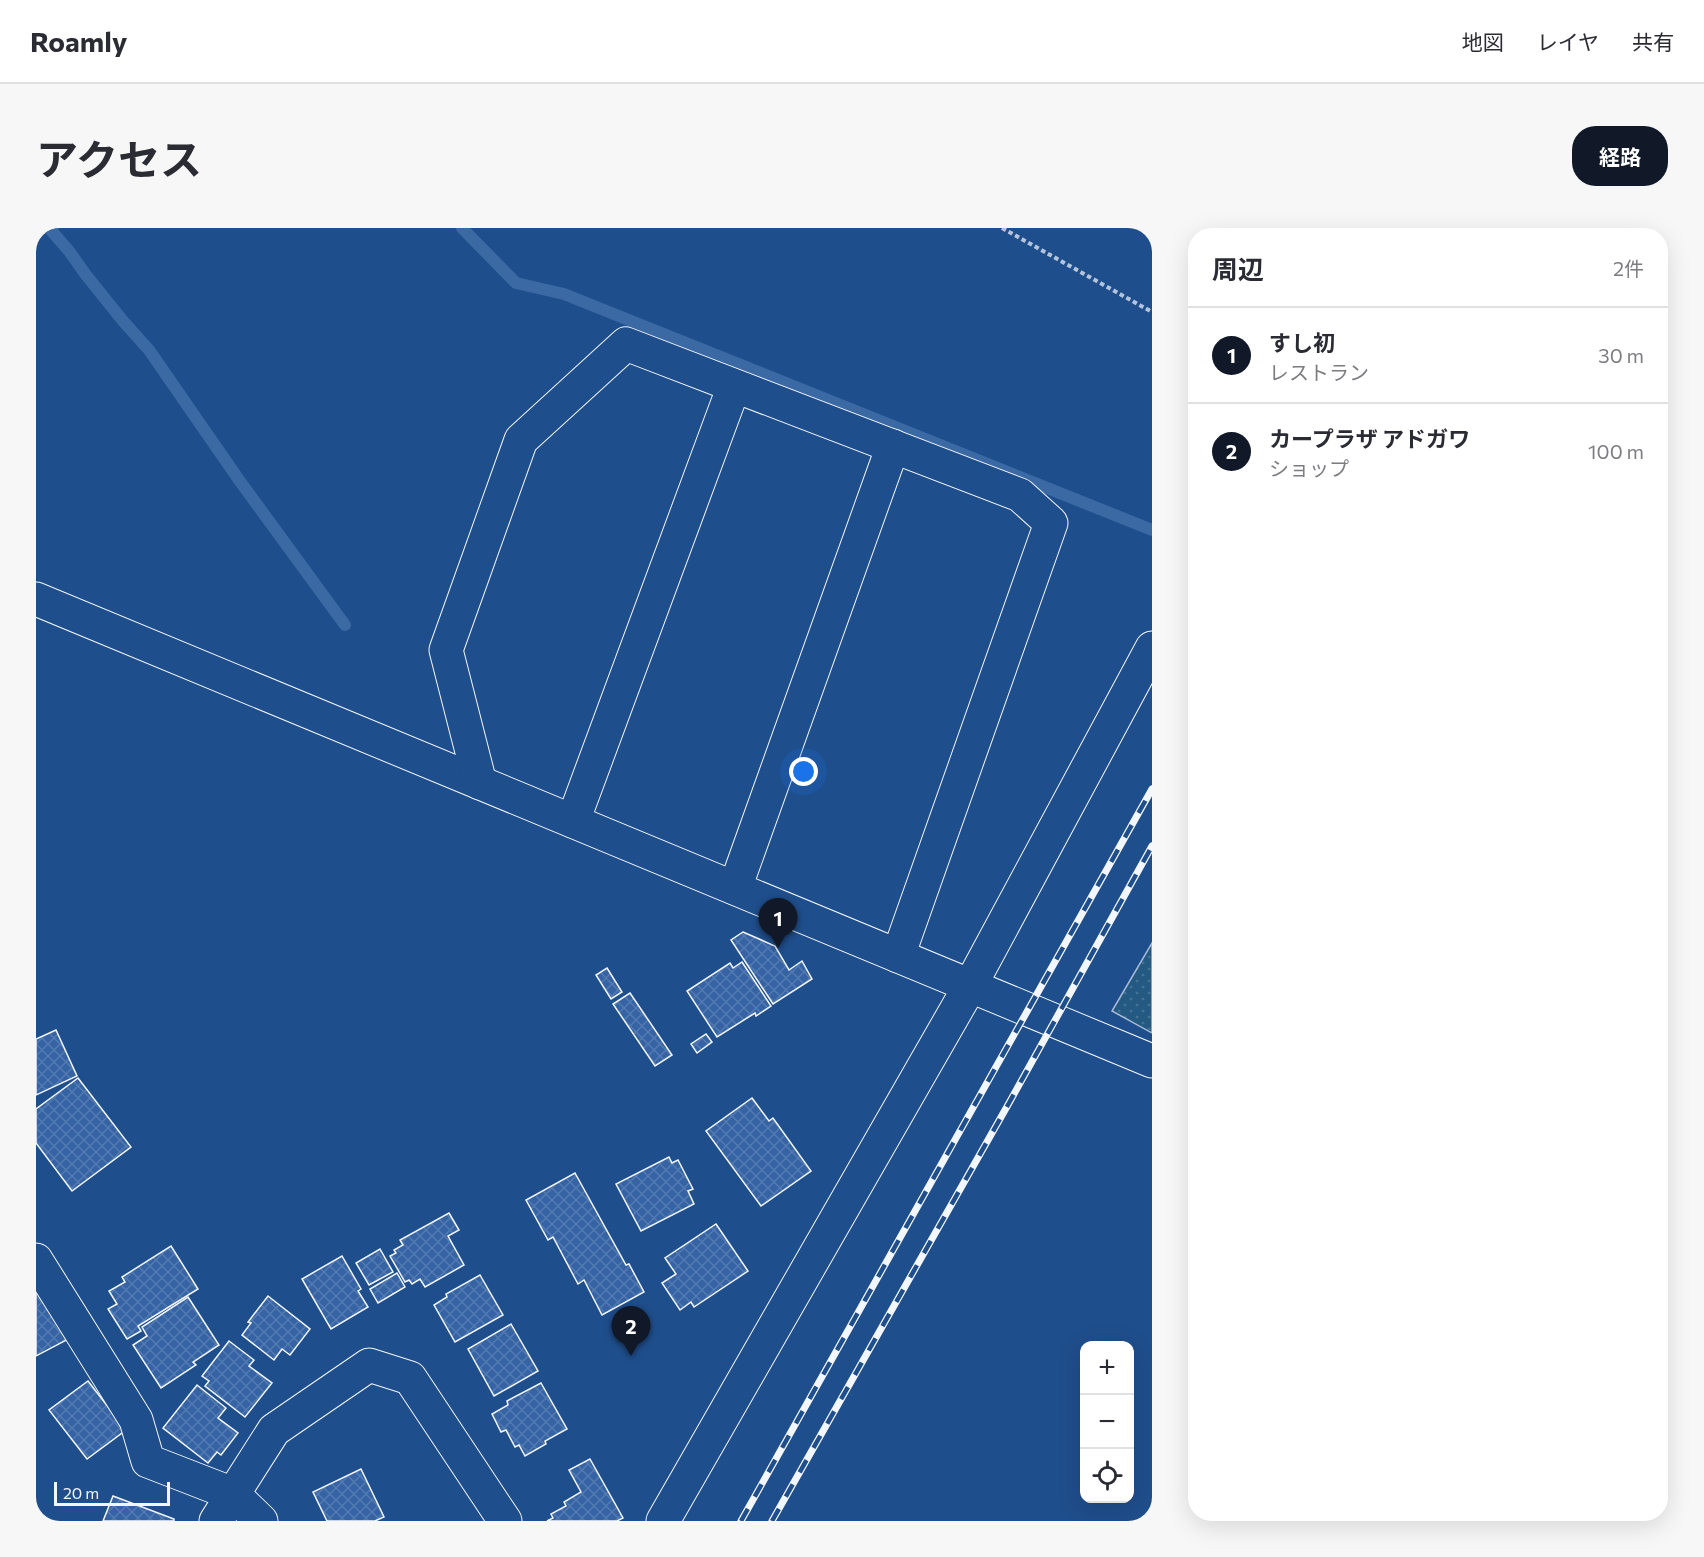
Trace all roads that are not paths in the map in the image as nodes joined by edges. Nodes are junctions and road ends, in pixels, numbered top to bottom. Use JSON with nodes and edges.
{"nodes":[{"id":1,"x":734,"y":386,"type":"junction"},
{"id":2,"x":893,"y":446,"type":"junction"},
{"id":3,"x":36,"y":599,"type":"edge"},
{"id":4,"x":1152,"y":648,"type":"edge"},
{"id":5,"x":480,"y":783,"type":"junction"},
{"id":6,"x":573,"y":821,"type":"junction"},
{"id":7,"x":735,"y":888,"type":"junction"},
{"id":8,"x":898,"y":956,"type":"junction"},
{"id":9,"x":970,"y":986,"type":"junction"},
{"id":10,"x":1152,"y":1060,"type":"edge"},
{"id":11,"x":36,"y":1260,"type":"edge"},
{"id":12,"x":224,"y":1508,"type":"edge"},
{"id":13,"x":261,"y":1521,"type":"edge"},
{"id":14,"x":505,"y":1521,"type":"edge"},
{"id":15,"x":663,"y":1521,"type":"edge"}],
"edges":[{"from":1,"to":2,"type":"street"},
{"from":1,"to":5,"type":"street"},
{"from":1,"to":6,"type":"street"},
{"from":2,"to":7,"type":"street"},
{"from":2,"to":8,"type":"street"},
{"from":3,"to":5,"type":"street"},
{"from":4,"to":9,"type":"street"},
{"from":5,"to":6,"type":"street"},
{"from":6,"to":7,"type":"street"},
{"from":7,"to":8,"type":"street"},
{"from":8,"to":9,"type":"street"},
{"from":9,"to":10,"type":"street"},
{"from":9,"to":15,"type":"street"},
{"from":11,"to":12,"type":"street"},
{"from":12,"to":13,"type":"street"},
{"from":12,"to":14,"type":"street"}]}
